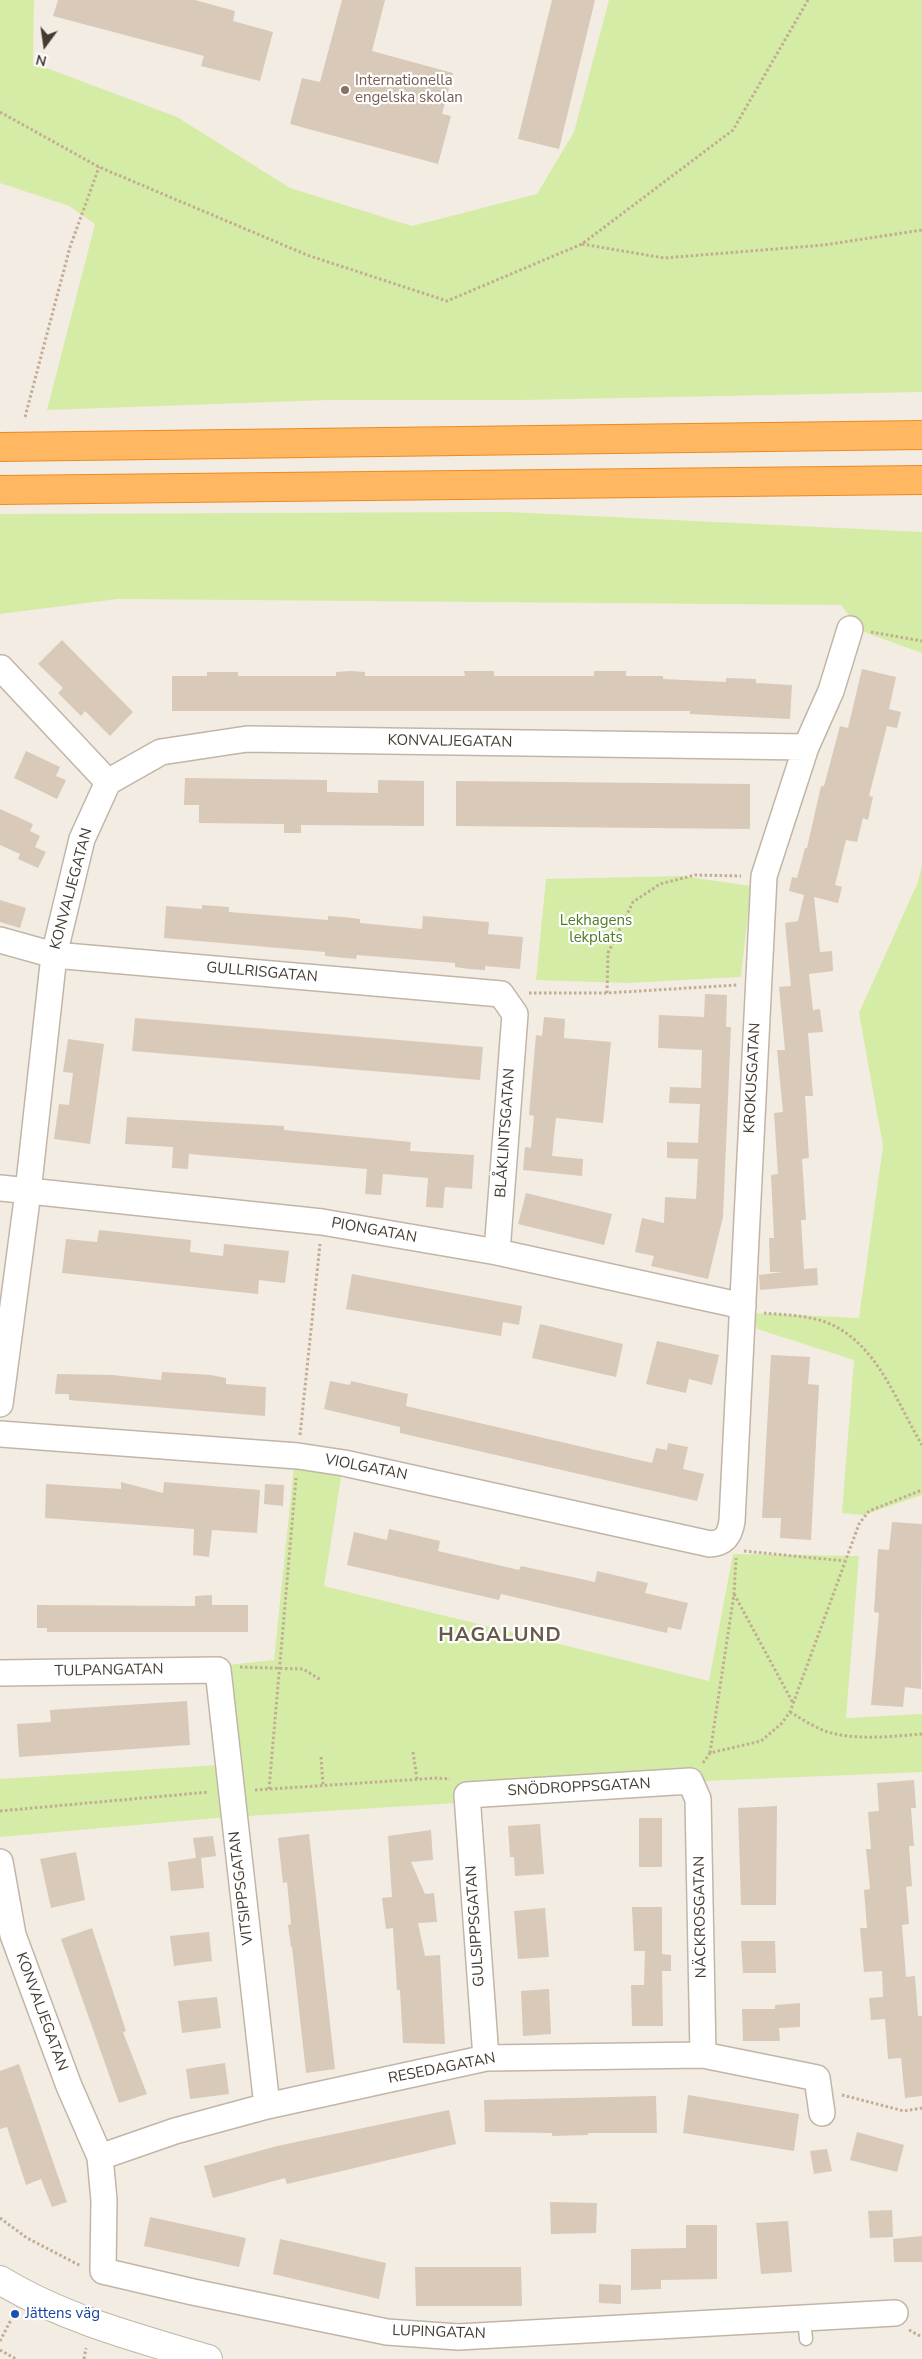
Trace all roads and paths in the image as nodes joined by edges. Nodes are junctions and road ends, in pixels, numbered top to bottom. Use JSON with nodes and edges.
{"nodes":[{"id":1,"x":808,"y":0,"type":"edge"},
{"id":2,"x":0,"y":112,"type":"edge"},
{"id":3,"x":99,"y":167,"type":"junction"},
{"id":4,"x":922,"y":230,"type":"edge"},
{"id":5,"x":582,"y":244,"type":"junction"},
{"id":6,"x":25,"y":417,"type":"dead end"},
{"id":7,"x":922,"y":434,"type":"edge"},
{"id":8,"x":0,"y":446,"type":"edge"},
{"id":9,"x":922,"y":480,"type":"edge"},
{"id":10,"x":0,"y":490,"type":"edge"},
{"id":11,"x":850,"y":629,"type":"joint"},
{"id":12,"x":922,"y":641,"type":"edge"},
{"id":13,"x":1,"y":668,"type":"edge"},
{"id":14,"x":806,"y":747,"type":"junction"},
{"id":15,"x":108,"y":782,"type":"junction"},
{"id":16,"x":764,"y":876,"type":"junction"},
{"id":17,"x":0,"y":940,"type":"edge"},
{"id":18,"x":54,"y":956,"type":"junction"},
{"id":19,"x":758,"y":984,"type":"junction"},
{"id":20,"x":607,"y":993,"type":"junction"},
{"id":21,"x":501,"y":994,"type":"junction"},
{"id":22,"x":0,"y":1188,"type":"edge"},
{"id":23,"x":28,"y":1192,"type":"junction"},
{"id":24,"x":322,"y":1222,"type":"junction"},
{"id":25,"x":497,"y":1252,"type":"junction"},
{"id":26,"x":743,"y":1306,"type":"junction"},
{"id":27,"x":0,"y":1391,"type":"edge"},
{"id":28,"x":0,"y":1404,"type":"edge"},
{"id":29,"x":0,"y":1434,"type":"edge"},
{"id":30,"x":922,"y":1445,"type":"edge"},
{"id":31,"x":298,"y":1456,"type":"junction"},
{"id":32,"x":922,"y":1490,"type":"edge"},
{"id":33,"x":725,"y":1540,"type":"joint"},
{"id":34,"x":845,"y":1561,"type":"junction"},
{"id":35,"x":734,"y":1594,"type":"junction"},
{"id":36,"x":280,"y":1668,"type":"junction"},
{"id":37,"x":218,"y":1670,"type":"junction"},
{"id":38,"x":0,"y":1673,"type":"edge"},
{"id":39,"x":321,"y":1680,"type":"dead end"},
{"id":40,"x":793,"y":1703,"type":"junction"},
{"id":41,"x":790,"y":1712,"type":"junction"},
{"id":42,"x":922,"y":1734,"type":"edge"},
{"id":43,"x":413,"y":1752,"type":"dead end"},
{"id":44,"x":710,"y":1753,"type":"junction"},
{"id":45,"x":321,"y":1757,"type":"dead end"},
{"id":46,"x":417,"y":1779,"type":"dead end"},
{"id":47,"x":690,"y":1781,"type":"junction"},
{"id":48,"x":323,"y":1785,"type":"dead end"},
{"id":49,"x":269,"y":1789,"type":"dead end"},
{"id":50,"x":467,"y":1795,"type":"joint"},
{"id":51,"x":0,"y":1862,"type":"edge"},
{"id":52,"x":6,"y":1936,"type":"edge"},
{"id":53,"x":703,"y":2055,"type":"junction"},
{"id":54,"x":486,"y":2058,"type":"junction"},
{"id":55,"x":817,"y":2088,"type":"junction"},
{"id":56,"x":267,"y":2106,"type":"junction"},
{"id":57,"x":922,"y":2108,"type":"edge"},
{"id":58,"x":822,"y":2112,"type":"dead end"},
{"id":59,"x":100,"y":2157,"type":"junction"},
{"id":60,"x":0,"y":2218,"type":"edge"},
{"id":61,"x":103,"y":2271,"type":"junction"},
{"id":62,"x":0,"y":2280,"type":"edge"},
{"id":63,"x":895,"y":2313,"type":"dead end"},
{"id":64,"x":14,"y":2314,"type":"dead end"},
{"id":65,"x":0,"y":2341,"type":"edge"},
{"id":66,"x":86,"y":2348,"type":"dead end"},
{"id":67,"x":0,"y":2350,"type":"edge"},
{"id":68,"x":16,"y":2359,"type":"edge"},
{"id":69,"x":84,"y":2359,"type":"edge"},
{"id":70,"x":208,"y":2359,"type":"edge"}],
"edges":[{"from":1,"to":5,"type":"path"},
{"from":2,"to":3,"type":"path"},
{"from":3,"to":5,"type":"path"},
{"from":3,"to":6,"type":"path"},
{"from":4,"to":5,"type":"path"},
{"from":7,"to":8,"type":"highway"},
{"from":9,"to":10,"type":"highway"},
{"from":11,"to":12,"type":"path"},
{"from":11,"to":14,"type":"street","name":"KROKUSGATAN"},
{"from":13,"to":15,"type":"street"},
{"from":14,"to":15,"type":"street","name":"KONVALJEGATAN"},
{"from":14,"to":16,"type":"street","name":"KROKUSGATAN"},
{"from":15,"to":18,"type":"street","name":"KONVALJEGATAN"},
{"from":16,"to":19,"type":"street","name":"KROKUSGATAN"},
{"from":16,"to":20,"type":"path"},
{"from":17,"to":18,"type":"street","name":"GULLRISGATAN"},
{"from":18,"to":21,"type":"street","name":"GULLRISGATAN"},
{"from":18,"to":23,"type":"street","name":"KONVALJEGATAN"},
{"from":19,"to":20,"type":"path"},
{"from":19,"to":26,"type":"street","name":"KROKUSGATAN"},
{"from":20,"to":21,"type":"path"},
{"from":21,"to":25,"type":"street","name":"BLÅKLINTSGATAN"},
{"from":22,"to":23,"type":"street","name":"PIONGATAN"},
{"from":23,"to":24,"type":"street","name":"PIONGATAN"},
{"from":23,"to":27,"type":"street","name":"KONVALJEGATAN"},
{"from":24,"to":25,"type":"street","name":"PIONGATAN"},
{"from":24,"to":31,"type":"path"},
{"from":25,"to":26,"type":"street","name":"PIONGATAN"},
{"from":26,"to":30,"type":"path"},
{"from":26,"to":33,"type":"street","name":"KROKUSGATAN"},
{"from":27,"to":28,"type":"street","name":"KONVALJEGATAN"},
{"from":29,"to":31,"type":"street","name":"VIOLGATAN"},
{"from":31,"to":33,"type":"street","name":"VIOLGATAN"},
{"from":31,"to":36,"type":"path"},
{"from":32,"to":34,"type":"path"},
{"from":34,"to":35,"type":"path"},
{"from":34,"to":40,"type":"path"},
{"from":35,"to":40,"type":"path"},
{"from":35,"to":44,"type":"path"},
{"from":36,"to":37,"type":"path"},
{"from":36,"to":39,"type":"path"},
{"from":36,"to":49,"type":"path"},
{"from":37,"to":38,"type":"street","name":"TULPANGATAN"},
{"from":37,"to":56,"type":"street","name":"VITSIPPSGATAN"},
{"from":40,"to":41,"type":"path"},
{"from":41,"to":42,"type":"path"},
{"from":41,"to":44,"type":"path"},
{"from":43,"to":46,"type":"path"},
{"from":44,"to":47,"type":"path"},
{"from":45,"to":48,"type":"path"},
{"from":47,"to":50,"type":"street","name":"SNÖDROPPSGATAN"},
{"from":47,"to":53,"type":"street","name":"NÄCKROSGATAN"},
{"from":50,"to":54,"type":"street","name":"GULSIPPSGATAN"},
{"from":51,"to":52,"type":"street","name":"KONVALJEGATAN"},
{"from":52,"to":59,"type":"street","name":"KONVALJEGATAN"},
{"from":53,"to":54,"type":"street","name":"RESEDAGATAN"},
{"from":53,"to":55,"type":"street","name":"RESEDAGATAN"},
{"from":54,"to":56,"type":"street","name":"RESEDAGATAN"},
{"from":55,"to":57,"type":"path"},
{"from":55,"to":58,"type":"street"},
{"from":56,"to":59,"type":"street","name":"RESEDAGATAN"},
{"from":59,"to":61,"type":"street"},
{"from":60,"to":61,"type":"path"},
{"from":61,"to":63,"type":"street","name":"LUPINGATAN"},
{"from":62,"to":70,"type":"street"},
{"from":64,"to":65,"type":"path"},
{"from":66,"to":69,"type":"path"},
{"from":67,"to":68,"type":"path"}]}
